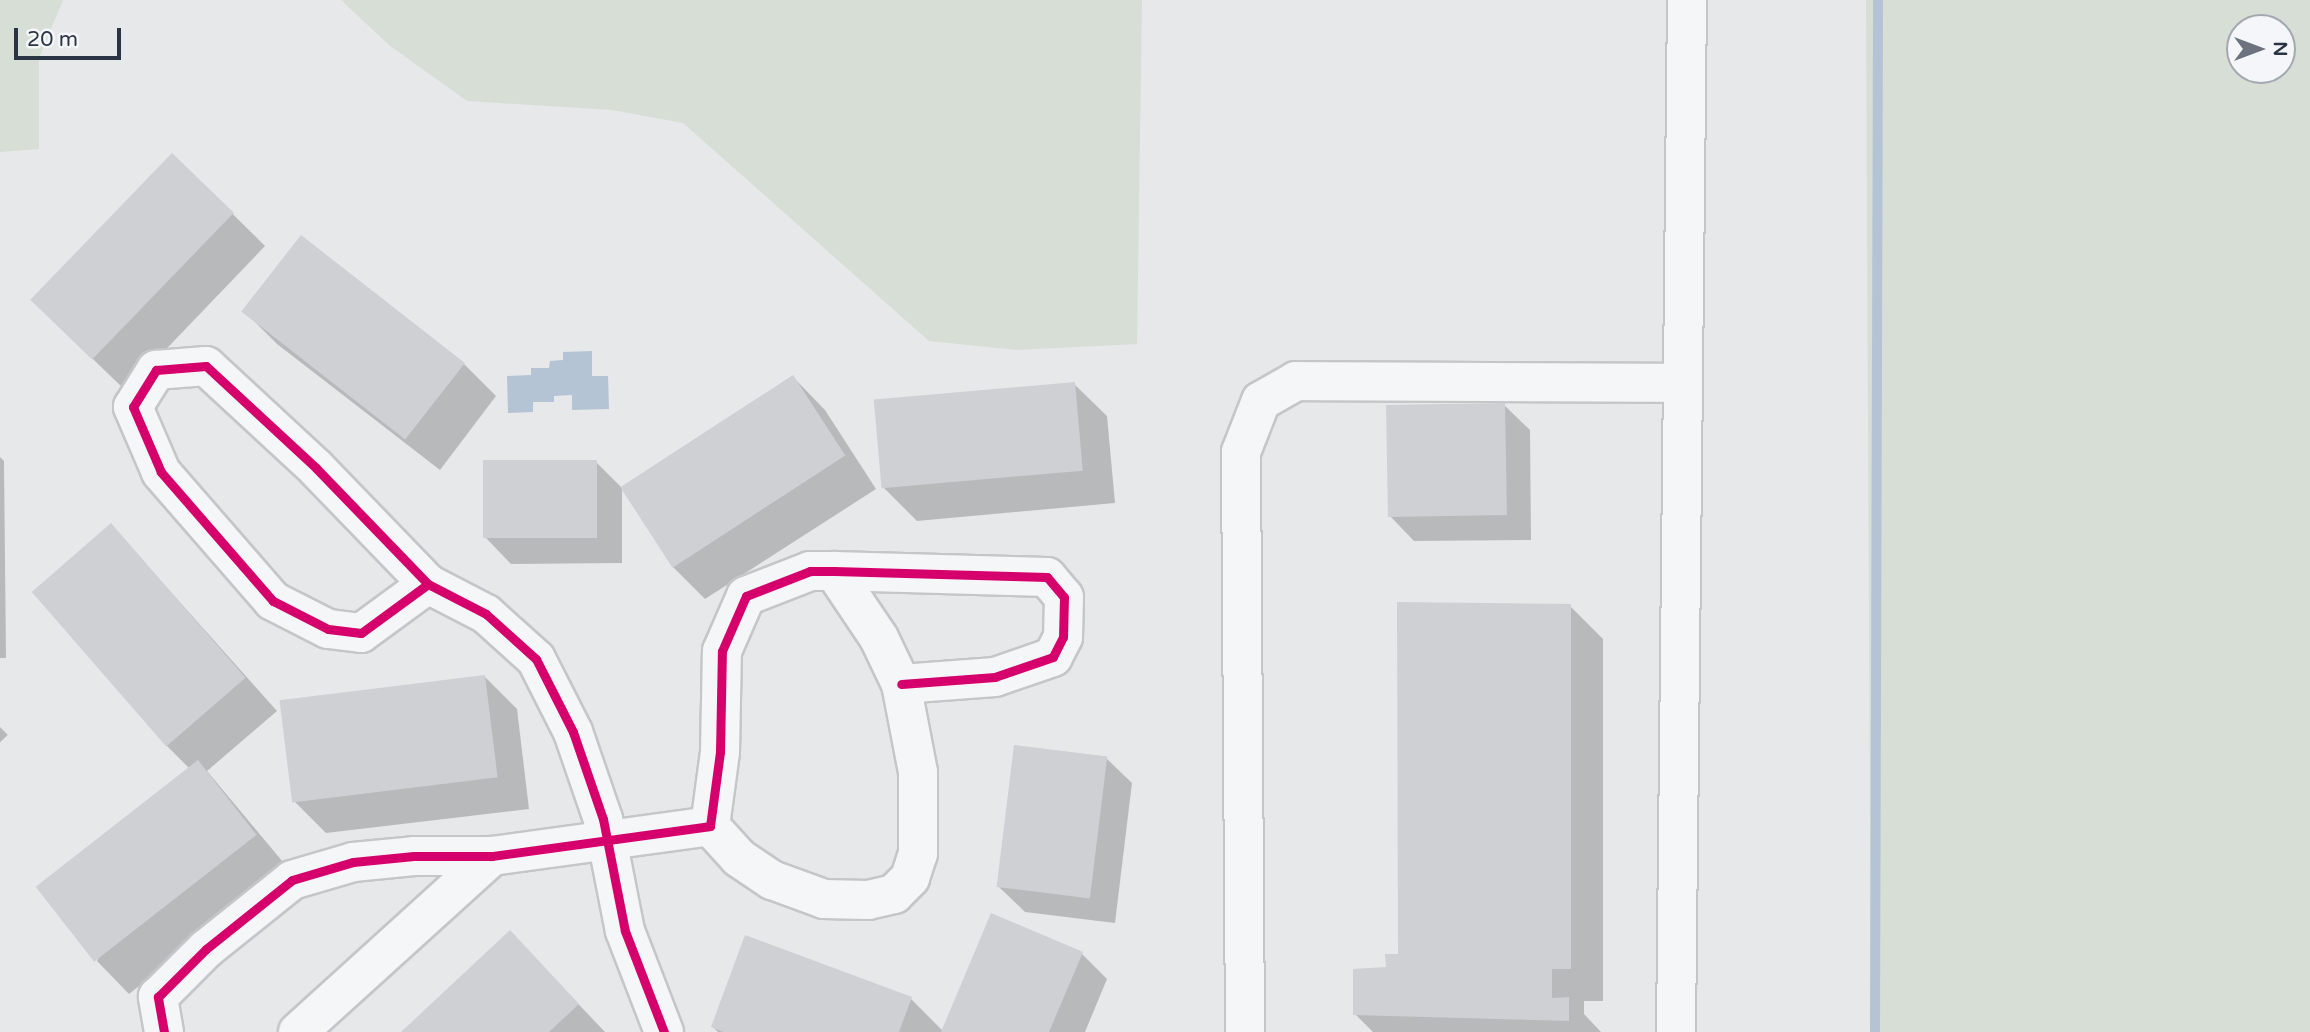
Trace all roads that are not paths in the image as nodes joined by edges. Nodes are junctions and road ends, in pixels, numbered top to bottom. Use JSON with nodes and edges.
{"nodes":[{"id":1,"x":1687,"y":0,"type":"edge"},
{"id":2,"x":1681,"y":383,"type":"junction"},
{"id":3,"x":834,"y":570,"type":"junction"},
{"id":4,"x":428,"y":583,"type":"junction"},
{"id":5,"x":901,"y":684,"type":"junction"},
{"id":6,"x":710,"y":826,"type":"junction"},
{"id":7,"x":607,"y":842,"type":"junction"},
{"id":8,"x":492,"y":856,"type":"junction"},
{"id":9,"x":164,"y":1032,"type":"edge"},
{"id":10,"x":298,"y":1032,"type":"edge"},
{"id":11,"x":664,"y":1032,"type":"edge"},
{"id":12,"x":1245,"y":1032,"type":"edge"},
{"id":13,"x":1676,"y":1032,"type":"edge"}],
"edges":[{"from":1,"to":2,"type":"street"},
{"from":2,"to":12,"type":"street"},
{"from":2,"to":13,"type":"street"},
{"from":3,"to":5,"type":"street"},
{"from":3,"to":5,"type":"street"},
{"from":3,"to":6,"type":"street"},
{"from":4,"to":4,"type":"street"},
{"from":4,"to":7,"type":"street"},
{"from":5,"to":6,"type":"street"},
{"from":6,"to":7,"type":"street"},
{"from":7,"to":8,"type":"street"},
{"from":7,"to":11,"type":"street"},
{"from":8,"to":9,"type":"street"},
{"from":8,"to":10,"type":"street"}]}
